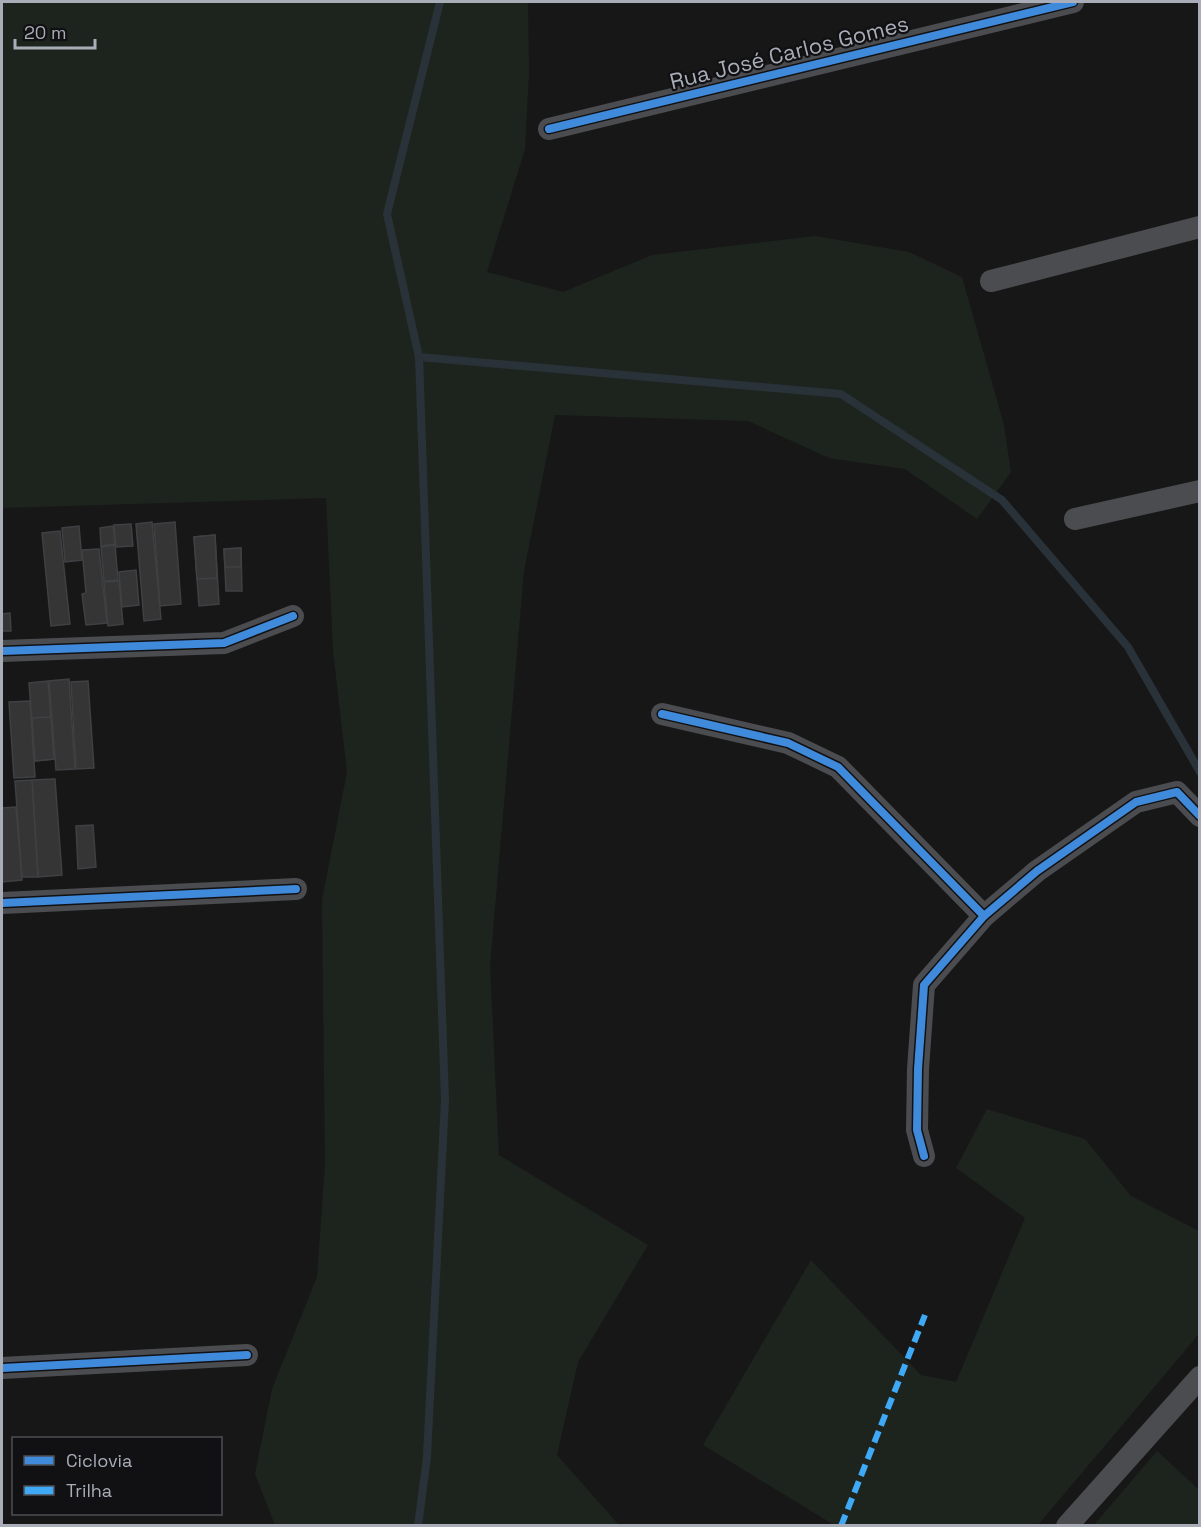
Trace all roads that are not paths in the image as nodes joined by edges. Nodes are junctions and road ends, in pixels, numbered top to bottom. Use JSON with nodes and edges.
{"nodes":[{"id":1,"x":1073,"y":2,"type":"edge"},
{"id":2,"x":549,"y":129,"type":"dead end"},
{"id":3,"x":1200,"y":227,"type":"edge"},
{"id":4,"x":991,"y":281,"type":"dead end"},
{"id":5,"x":1200,"y":491,"type":"edge"},
{"id":6,"x":1075,"y":519,"type":"dead end"},
{"id":7,"x":293,"y":616,"type":"dead end"},
{"id":8,"x":2,"y":651,"type":"edge"},
{"id":9,"x":662,"y":714,"type":"dead end"},
{"id":10,"x":1200,"y":816,"type":"edge"},
{"id":11,"x":296,"y":889,"type":"dead end"},
{"id":12,"x":2,"y":903,"type":"edge"},
{"id":13,"x":984,"y":915,"type":"junction"},
{"id":14,"x":924,"y":1156,"type":"dead end"},
{"id":15,"x":247,"y":1355,"type":"dead end"},
{"id":16,"x":2,"y":1368,"type":"edge"},
{"id":17,"x":1200,"y":1377,"type":"edge"},
{"id":18,"x":1067,"y":1526,"type":"edge"}],
"edges":[{"from":1,"to":2,"type":"street","name":"Rua José Carlos Gomes"},
{"from":3,"to":4,"type":"street"},
{"from":5,"to":6,"type":"street"},
{"from":7,"to":8,"type":"street"},
{"from":9,"to":13,"type":"street"},
{"from":10,"to":13,"type":"street"},
{"from":11,"to":12,"type":"street"},
{"from":13,"to":14,"type":"street"},
{"from":15,"to":16,"type":"street"},
{"from":17,"to":18,"type":"street"}]}
